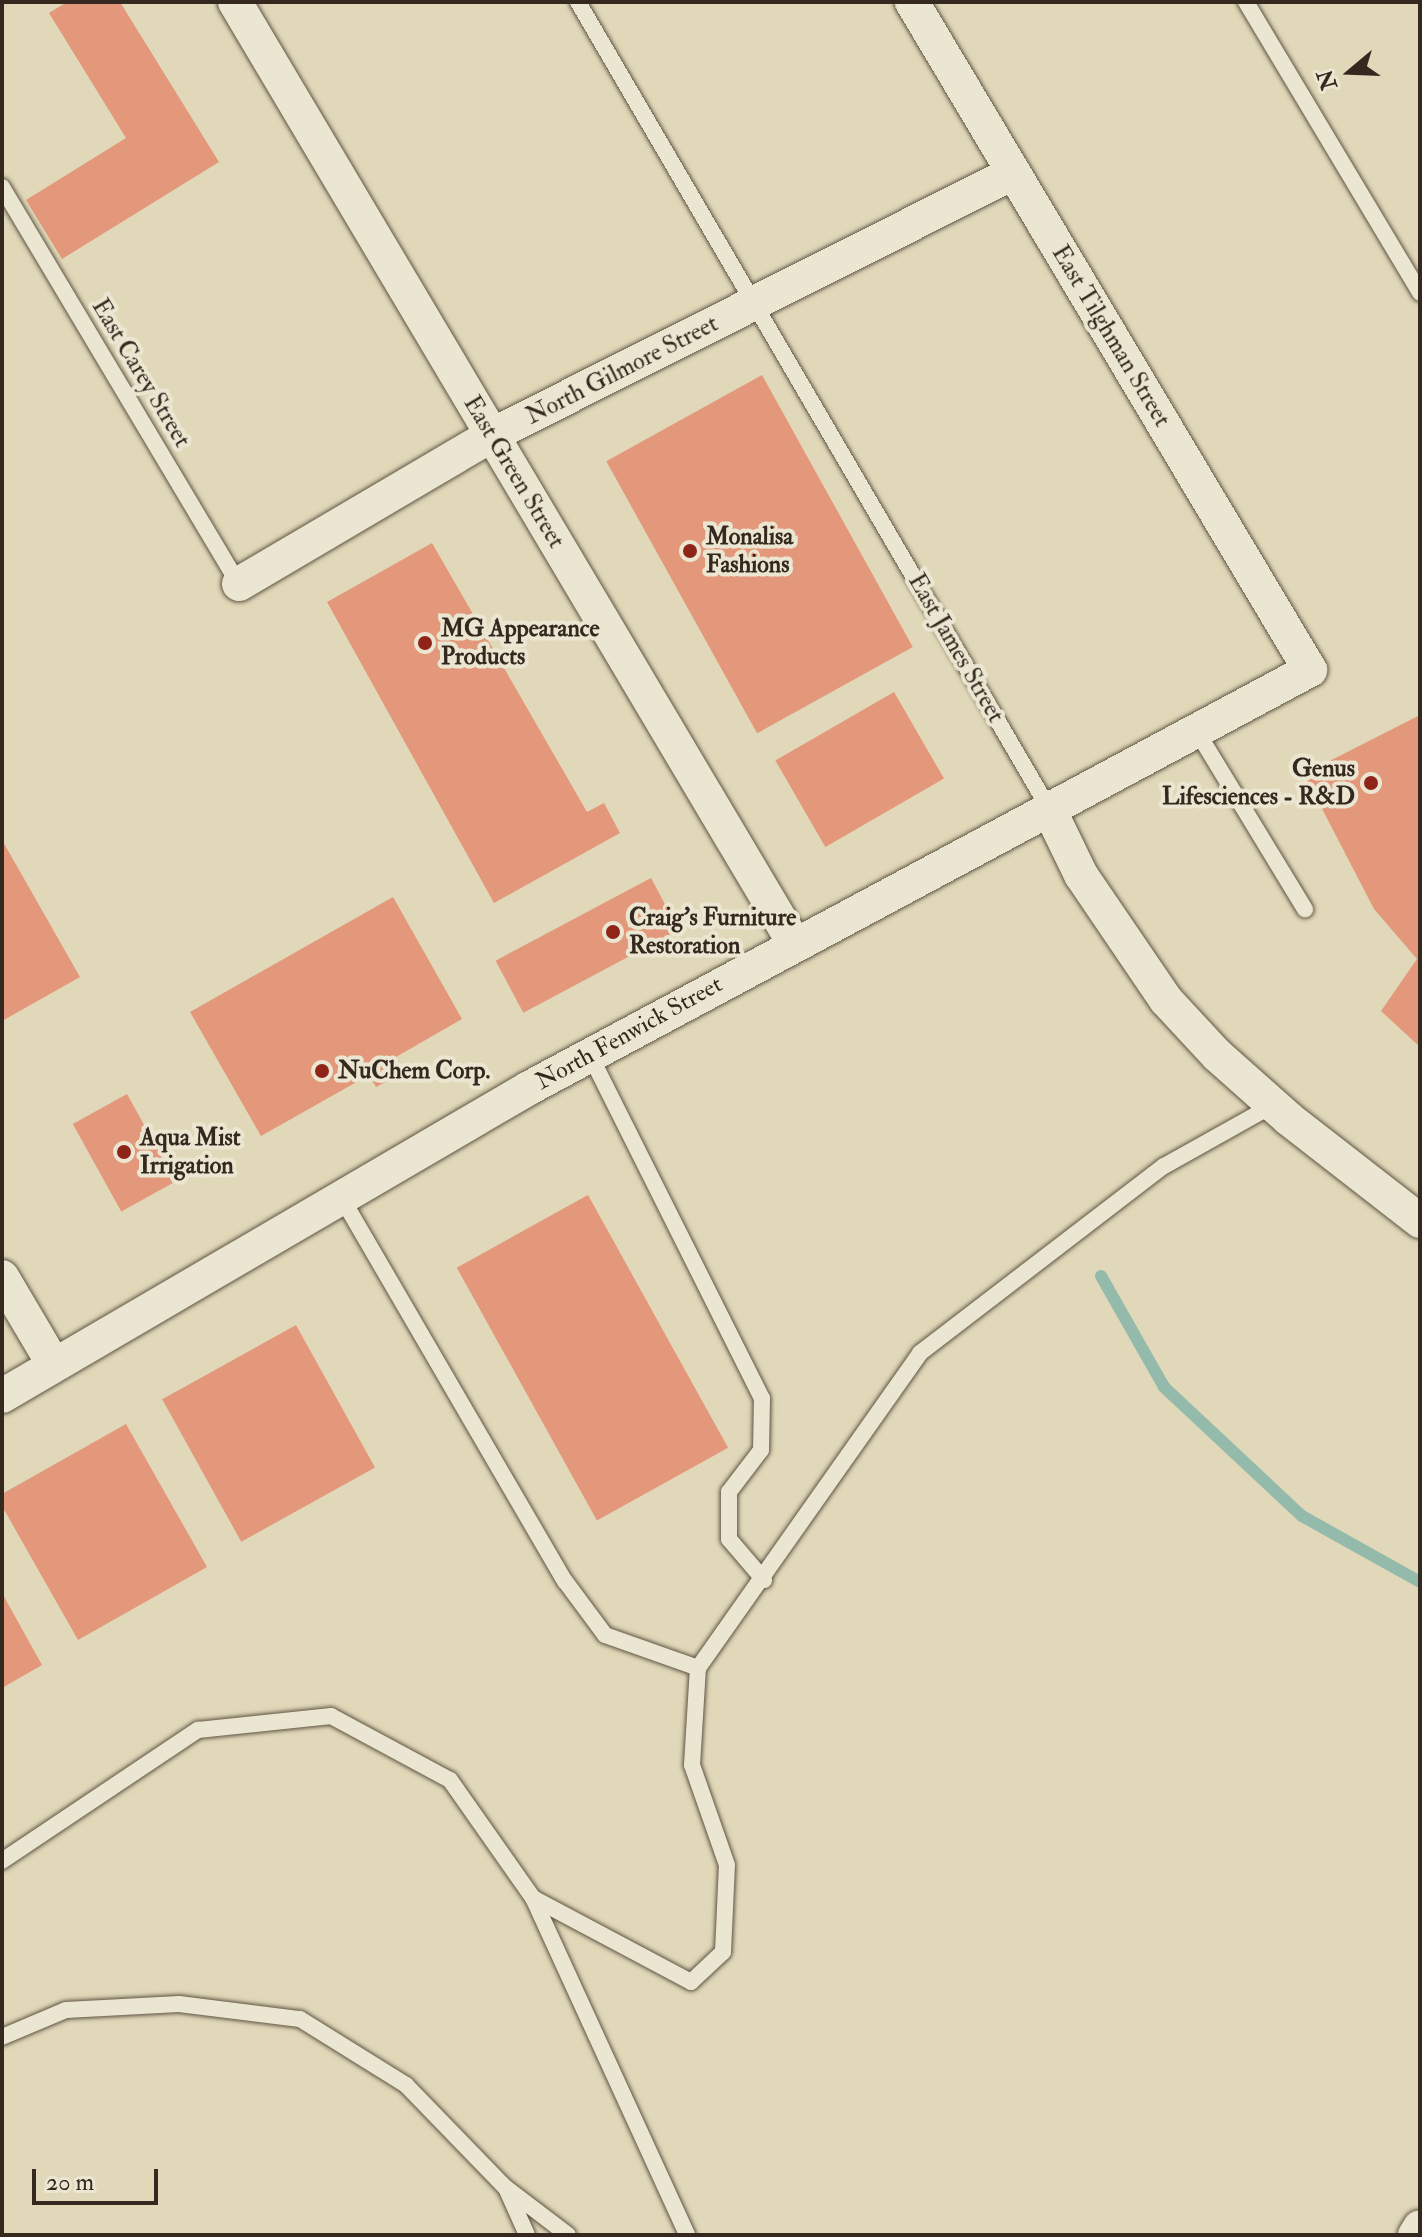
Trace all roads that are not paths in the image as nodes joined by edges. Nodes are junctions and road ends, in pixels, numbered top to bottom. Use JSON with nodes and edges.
{"nodes":[{"id":1,"x":235,"y":2,"type":"edge"},
{"id":2,"x":578,"y":2,"type":"edge"},
{"id":3,"x":912,"y":2,"type":"edge"},
{"id":4,"x":1246,"y":2,"type":"edge"},
{"id":5,"x":1013,"y":173,"type":"junction"},
{"id":6,"x":2,"y":187,"type":"edge"},
{"id":7,"x":1420,"y":293,"type":"edge"},
{"id":8,"x":754,"y":303,"type":"junction"},
{"id":9,"x":492,"y":435,"type":"junction"},
{"id":10,"x":239,"y":584,"type":"joint"},
{"id":11,"x":1310,"y":670,"type":"joint"},
{"id":12,"x":1196,"y":730,"type":"junction"},
{"id":13,"x":1048,"y":807,"type":"junction"},
{"id":14,"x":1305,"y":909,"type":"dead end"},
{"id":15,"x":794,"y":943,"type":"junction"},
{"id":16,"x":590,"y":1055,"type":"junction"},
{"id":17,"x":1273,"y":1105,"type":"junction"},
{"id":18,"x":340,"y":1195,"type":"junction"},
{"id":19,"x":1420,"y":1221,"type":"edge"},
{"id":20,"x":2,"y":1277,"type":"edge"},
{"id":21,"x":54,"y":1365,"type":"junction"},
{"id":22,"x":2,"y":1396,"type":"edge"},
{"id":23,"x":764,"y":1580,"type":"junction"},
{"id":24,"x":698,"y":1668,"type":"junction"},
{"id":25,"x":2,"y":1861,"type":"edge"},
{"id":26,"x":533,"y":1898,"type":"junction"},
{"id":27,"x":2,"y":2037,"type":"edge"},
{"id":28,"x":505,"y":2187,"type":"junction"},
{"id":29,"x":1420,"y":2227,"type":"edge"},
{"id":30,"x":527,"y":2235,"type":"edge"},
{"id":31,"x":568,"y":2235,"type":"edge"},
{"id":32,"x":687,"y":2235,"type":"edge"},
{"id":33,"x":1415,"y":2235,"type":"edge"}],
"edges":[{"from":1,"to":9,"type":"street","name":"East Green Street"},
{"from":2,"to":8,"type":"lane","name":"East James Street"},
{"from":3,"to":5,"type":"street","name":"East Tilghman Street"},
{"from":4,"to":7,"type":"lane"},
{"from":5,"to":8,"type":"street","name":"North Gilmore Street"},
{"from":5,"to":11,"type":"street","name":"East Tilghman Street"},
{"from":6,"to":10,"type":"lane","name":"East Carey Street"},
{"from":8,"to":9,"type":"street","name":"North Gilmore Street"},
{"from":8,"to":13,"type":"lane","name":"East James Street"},
{"from":9,"to":10,"type":"street","name":"North Gilmore Street"},
{"from":9,"to":15,"type":"street","name":"East Green Street"},
{"from":11,"to":12,"type":"street","name":"North Fenwick Street"},
{"from":12,"to":13,"type":"street","name":"North Fenwick Street"},
{"from":12,"to":14,"type":"lane"},
{"from":13,"to":15,"type":"street","name":"North Fenwick Street"},
{"from":13,"to":17,"type":"street","name":"East James Street"},
{"from":15,"to":16,"type":"street","name":"North Fenwick Street"},
{"from":16,"to":18,"type":"street","name":"North Fenwick Street"},
{"from":16,"to":23,"type":"lane"},
{"from":17,"to":19,"type":"street","name":"East James Street"},
{"from":17,"to":23,"type":"lane"},
{"from":18,"to":21,"type":"street","name":"North Fenwick Street"},
{"from":18,"to":24,"type":"lane"},
{"from":20,"to":21,"type":"street"},
{"from":21,"to":22,"type":"street","name":"North Fenwick Street"},
{"from":23,"to":24,"type":"lane"},
{"from":24,"to":26,"type":"lane"},
{"from":25,"to":26,"type":"lane"},
{"from":26,"to":32,"type":"lane"},
{"from":27,"to":28,"type":"lane"},
{"from":28,"to":30,"type":"lane"},
{"from":28,"to":31,"type":"lane"},
{"from":29,"to":33,"type":"street"}]}
